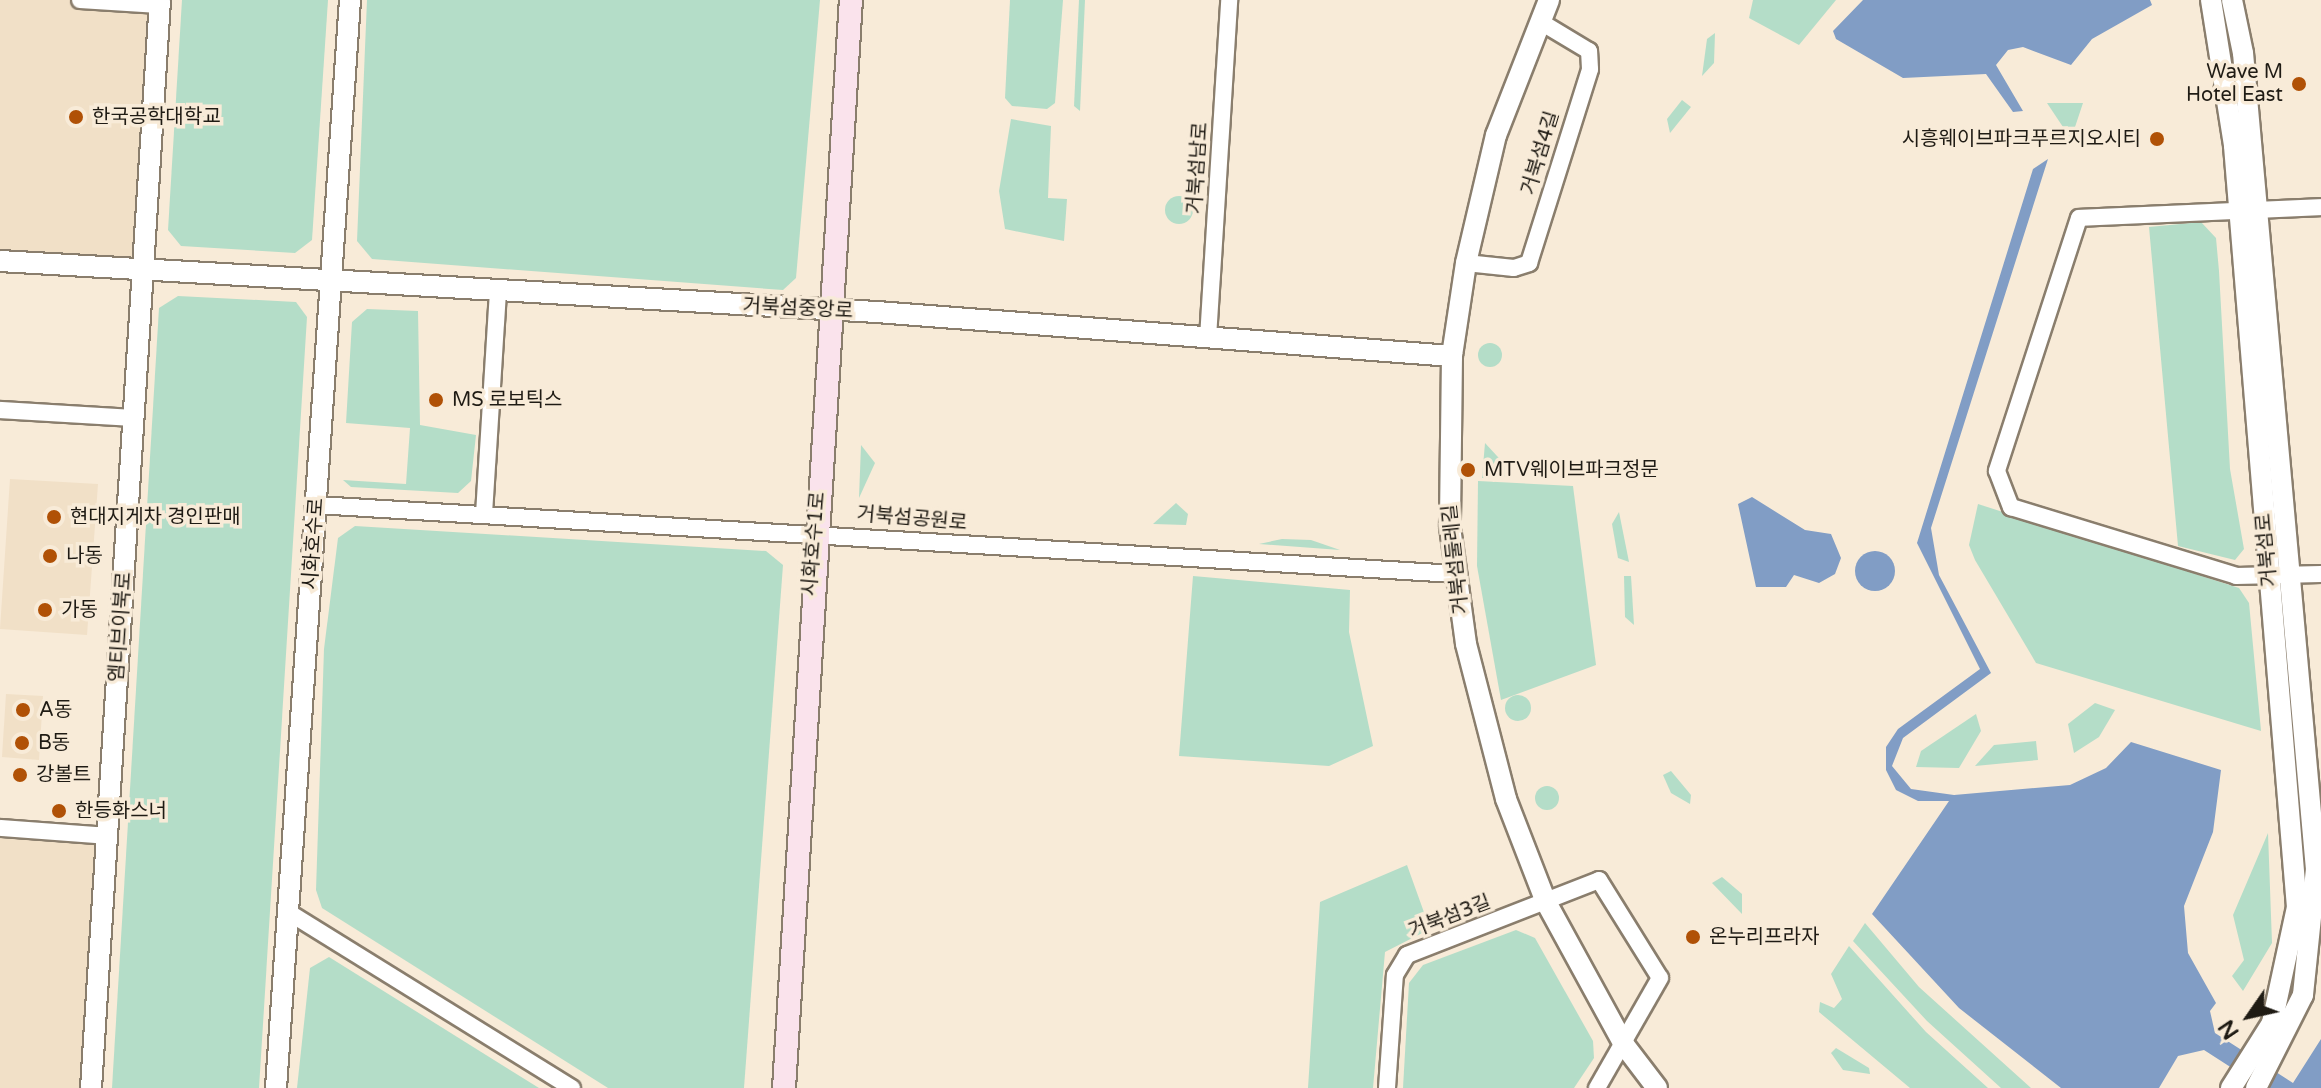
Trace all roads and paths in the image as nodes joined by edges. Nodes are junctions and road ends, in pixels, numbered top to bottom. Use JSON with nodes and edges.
{"nodes":[{"id":1,"x":80,"y":0,"type":"edge"},
{"id":2,"x":350,"y":0,"type":"edge"},
{"id":3,"x":851,"y":0,"type":"edge"},
{"id":4,"x":1229,"y":0,"type":"edge"},
{"id":5,"x":1549,"y":0,"type":"edge"},
{"id":6,"x":2211,"y":0,"type":"edge"},
{"id":7,"x":2232,"y":0,"type":"edge"},
{"id":8,"x":160,"y":2,"type":"edge"},
{"id":9,"x":1539,"y":21,"type":"junction"},
{"id":10,"x":2246,"y":206,"type":"junction"},
{"id":11,"x":2321,"y":207,"type":"edge"},
{"id":12,"x":0,"y":261,"type":"edge"},
{"id":13,"x":1466,"y":263,"type":"junction"},
{"id":14,"x":143,"y":271,"type":"junction"},
{"id":15,"x":330,"y":282,"type":"junction"},
{"id":16,"x":498,"y":291,"type":"junction"},
{"id":17,"x":831,"y":312,"type":"junction"},
{"id":18,"x":1208,"y":338,"type":"junction"},
{"id":19,"x":1452,"y":356,"type":"junction"},
{"id":20,"x":0,"y":410,"type":"edge"},
{"id":21,"x":134,"y":418,"type":"junction"},
{"id":22,"x":317,"y":505,"type":"junction"},
{"id":23,"x":484,"y":514,"type":"junction"},
{"id":24,"x":814,"y":534,"type":"junction"},
{"id":25,"x":1455,"y":574,"type":"junction"},
{"id":26,"x":2321,"y":574,"type":"edge"},
{"id":27,"x":2279,"y":579,"type":"junction"},
{"id":28,"x":0,"y":828,"type":"edge"},
{"id":29,"x":108,"y":836,"type":"junction"},
{"id":30,"x":1546,"y":902,"type":"junction"},
{"id":31,"x":288,"y":912,"type":"junction"},
{"id":32,"x":1625,"y":1046,"type":"junction"},
{"id":33,"x":2270,"y":1047,"type":"junction"},
{"id":34,"x":91,"y":1088,"type":"edge"},
{"id":35,"x":276,"y":1088,"type":"edge"},
{"id":36,"x":572,"y":1088,"type":"edge"},
{"id":37,"x":784,"y":1088,"type":"edge"},
{"id":38,"x":1387,"y":1088,"type":"edge"},
{"id":39,"x":1597,"y":1088,"type":"edge"},
{"id":40,"x":1657,"y":1088,"type":"edge"},
{"id":41,"x":2231,"y":1088,"type":"edge"},
{"id":42,"x":2256,"y":1088,"type":"edge"}],
"edges":[{"from":1,"to":8,"type":"street"},
{"from":2,"to":15,"type":"street","name":"시화호수로"},
{"from":3,"to":17,"type":"main road","name":"시화호수1로"},
{"from":4,"to":18,"type":"street","name":"거북섬남로"},
{"from":5,"to":9,"type":"street","name":"거북섬둘레길"},
{"from":6,"to":10,"type":"street","name":"거북섬로"},
{"from":7,"to":10,"type":"street"},
{"from":8,"to":14,"type":"street","name":"엠티브이북로"},
{"from":9,"to":13,"type":"street","name":"거북섬둘레길"},
{"from":9,"to":13,"type":"street","name":"거북섬4길"},
{"from":10,"to":11,"type":"street"},
{"from":10,"to":27,"type":"street","name":"거북섬로"},
{"from":10,"to":27,"type":"street"},
{"from":12,"to":14,"type":"street"},
{"from":13,"to":19,"type":"street","name":"거북섬둘레길"},
{"from":14,"to":15,"type":"street","name":"거북섬중앙로"},
{"from":14,"to":21,"type":"street","name":"엠티브이북로"},
{"from":15,"to":16,"type":"street","name":"거북섬중앙로"},
{"from":15,"to":22,"type":"street","name":"시화호수로"},
{"from":16,"to":17,"type":"street","name":"거북섬중앙로"},
{"from":16,"to":23,"type":"street"},
{"from":17,"to":18,"type":"street","name":"거북섬중앙로"},
{"from":17,"to":24,"type":"main road","name":"시화호수1로"},
{"from":18,"to":19,"type":"street","name":"거북섬중앙로"},
{"from":19,"to":25,"type":"street","name":"거북섬둘레길"},
{"from":20,"to":21,"type":"street"},
{"from":21,"to":29,"type":"street","name":"엠티브이북로"},
{"from":22,"to":23,"type":"street","name":"거북섬공원로"},
{"from":22,"to":31,"type":"street","name":"시화호수로"},
{"from":23,"to":24,"type":"street","name":"거북섬공원로"},
{"from":24,"to":25,"type":"street","name":"거북섬공원로"},
{"from":24,"to":37,"type":"main road","name":"시화호수1로"},
{"from":25,"to":30,"type":"street","name":"거북섬둘레길"},
{"from":26,"to":27,"type":"street"},
{"from":27,"to":33,"type":"street","name":"거북섬로"},
{"from":28,"to":29,"type":"street"},
{"from":29,"to":34,"type":"street","name":"엠티브이북로"},
{"from":30,"to":32,"type":"street","name":"거북섬둘레길"},
{"from":30,"to":32,"type":"street"},
{"from":30,"to":38,"type":"street","name":"거북섬3길"},
{"from":31,"to":35,"type":"street","name":"시화호수로"},
{"from":31,"to":36,"type":"street"},
{"from":32,"to":39,"type":"street"},
{"from":32,"to":40,"type":"street","name":"거북섬둘레길"},
{"from":33,"to":41,"type":"street","name":"거북섬로"},
{"from":33,"to":42,"type":"street"}]}
